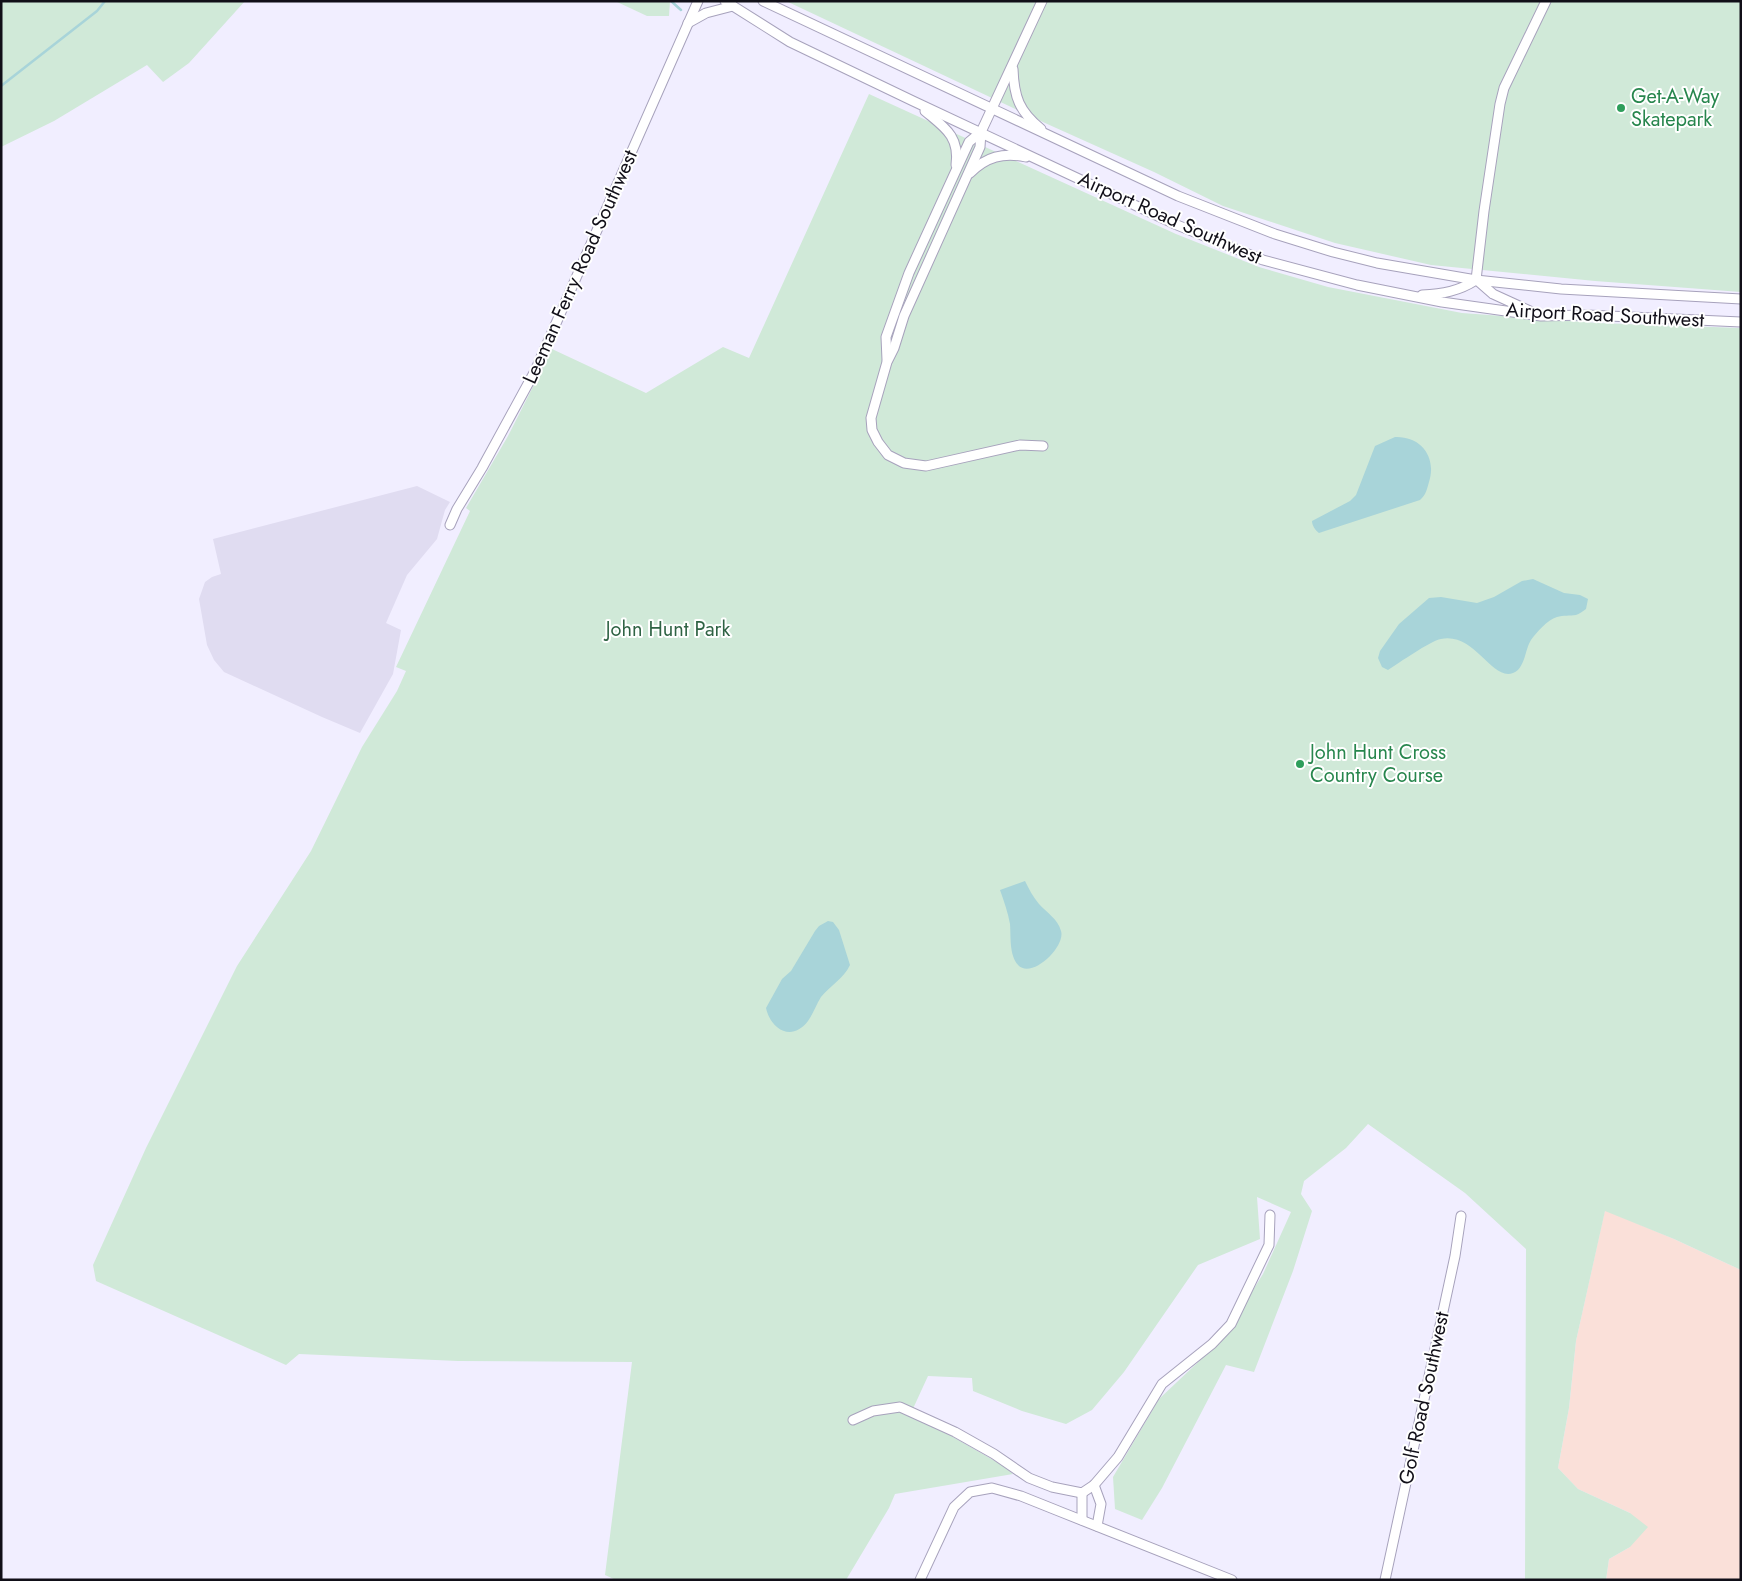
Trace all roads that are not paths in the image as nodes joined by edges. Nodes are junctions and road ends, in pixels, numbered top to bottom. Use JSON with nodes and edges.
{"nodes":[{"id":1,"x":698,"y":1,"type":"edge"},
{"id":2,"x":763,"y":1,"type":"edge"},
{"id":3,"x":1042,"y":1,"type":"edge"},
{"id":4,"x":1546,"y":1,"type":"edge"},
{"id":5,"x":729,"y":4,"type":"edge"},
{"id":6,"x":688,"y":23,"type":"junction"},
{"id":7,"x":1012,"y":66,"type":"junction"},
{"id":8,"x":913,"y":101,"type":"junction"},
{"id":9,"x":992,"y":109,"type":"junction"},
{"id":10,"x":981,"y":132,"type":"junction"},
{"id":11,"x":1051,"y":137,"type":"junction"},
{"id":12,"x":1041,"y":160,"type":"junction"},
{"id":13,"x":955,"y":172,"type":"junction"},
{"id":14,"x":966,"y":177,"type":"junction"},
{"id":15,"x":1476,"y":280,"type":"junction"},
{"id":16,"x":1411,"y":296,"type":"junction"},
{"id":17,"x":1741,"y":299,"type":"edge"},
{"id":18,"x":1541,"y":316,"type":"junction"},
{"id":19,"x":1741,"y":322,"type":"edge"},
{"id":20,"x":887,"y":362,"type":"junction"},
{"id":21,"x":1044,"y":446,"type":"dead end"},
{"id":22,"x":450,"y":525,"type":"dead end"},
{"id":23,"x":1270,"y":1215,"type":"dead end"},
{"id":24,"x":1461,"y":1216,"type":"dead end"},
{"id":25,"x":853,"y":1420,"type":"dead end"},
{"id":26,"x":1094,"y":1485,"type":"junction"},
{"id":27,"x":1082,"y":1493,"type":"junction"},
{"id":28,"x":1082,"y":1520,"type":"junction"},
{"id":29,"x":1097,"y":1526,"type":"junction"},
{"id":30,"x":920,"y":1580,"type":"edge"},
{"id":31,"x":1232,"y":1580,"type":"edge"},
{"id":32,"x":1385,"y":1580,"type":"edge"}],
"edges":[{"from":1,"to":6,"type":"street","name":"Leeman Ferry Road Southwest"},
{"from":2,"to":9,"type":"street","name":"Airport Road Southwest"},
{"from":3,"to":7,"type":"street"},
{"from":4,"to":15,"type":"street"},
{"from":5,"to":6,"type":"street"},
{"from":5,"to":8,"type":"street","name":"Airport Road Southwest"},
{"from":6,"to":22,"type":"street","name":"Leeman Ferry Road Southwest"},
{"from":7,"to":9,"type":"street"},
{"from":7,"to":11,"type":"street"},
{"from":8,"to":10,"type":"street","name":"Airport Road Southwest"},
{"from":8,"to":13,"type":"street"},
{"from":9,"to":10,"type":"street"},
{"from":9,"to":11,"type":"street","name":"Airport Road Southwest"},
{"from":10,"to":12,"type":"street","name":"Airport Road Southwest"},
{"from":10,"to":13,"type":"street"},
{"from":10,"to":14,"type":"street"},
{"from":11,"to":15,"type":"street","name":"Airport Road Southwest"},
{"from":12,"to":14,"type":"street"},
{"from":12,"to":16,"type":"street","name":"Airport Road Southwest"},
{"from":13,"to":20,"type":"street"},
{"from":14,"to":20,"type":"street"},
{"from":15,"to":16,"type":"street"},
{"from":15,"to":17,"type":"street","name":"Airport Road Southwest"},
{"from":15,"to":18,"type":"street"},
{"from":16,"to":18,"type":"street","name":"Airport Road Southwest"},
{"from":18,"to":19,"type":"street","name":"Airport Road Southwest"},
{"from":20,"to":21,"type":"street"},
{"from":23,"to":26,"type":"street"},
{"from":24,"to":32,"type":"street","name":"Golf Road Southwest"},
{"from":25,"to":27,"type":"street"},
{"from":26,"to":27,"type":"street"},
{"from":26,"to":29,"type":"street"},
{"from":27,"to":28,"type":"street"},
{"from":28,"to":29,"type":"street"},
{"from":28,"to":30,"type":"street"},
{"from":29,"to":31,"type":"street"}]}
